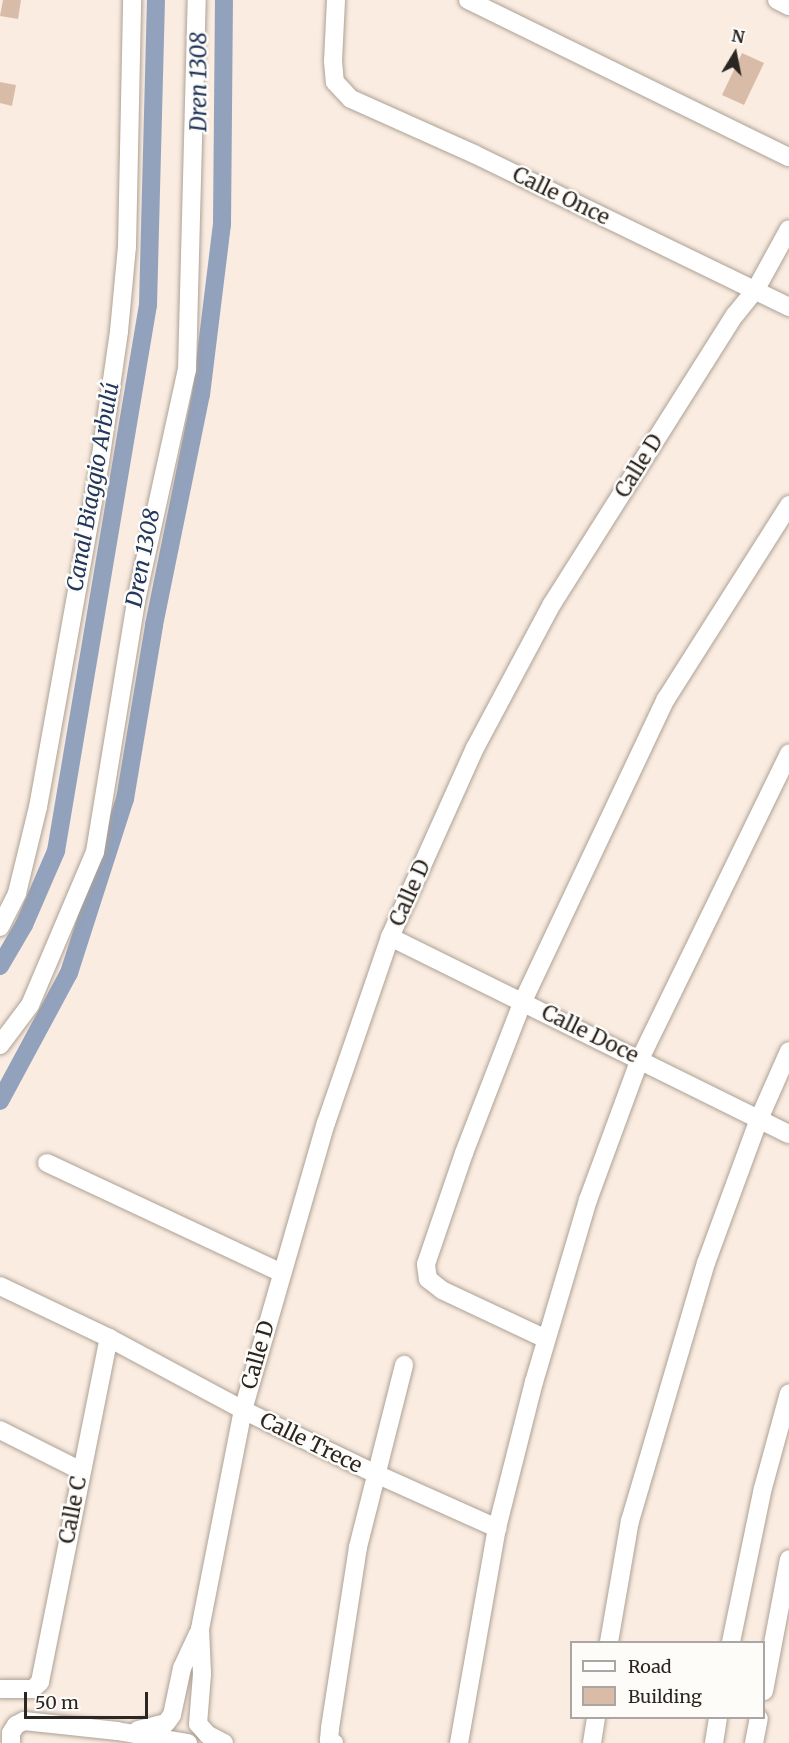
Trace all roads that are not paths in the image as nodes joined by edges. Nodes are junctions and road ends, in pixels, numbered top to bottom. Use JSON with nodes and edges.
{"nodes":[{"id":1,"x":132,"y":0,"type":"edge"},
{"id":2,"x":197,"y":0,"type":"edge"},
{"id":3,"x":336,"y":0,"type":"edge"},
{"id":4,"x":468,"y":0,"type":"edge"},
{"id":5,"x":777,"y":0,"type":"edge"},
{"id":6,"x":789,"y":6,"type":"edge"},
{"id":7,"x":789,"y":157,"type":"edge"},
{"id":8,"x":789,"y":229,"type":"edge"},
{"id":9,"x":756,"y":289,"type":"junction"},
{"id":10,"x":789,"y":306,"type":"edge"},
{"id":11,"x":789,"y":505,"type":"edge"},
{"id":12,"x":789,"y":753,"type":"edge"},
{"id":13,"x":0,"y":927,"type":"edge"},
{"id":14,"x":390,"y":937,"type":"junction"},
{"id":15,"x":523,"y":1001,"type":"junction"},
{"id":16,"x":0,"y":1045,"type":"edge"},
{"id":17,"x":789,"y":1051,"type":"edge"},
{"id":18,"x":640,"y":1059,"type":"junction"},
{"id":19,"x":759,"y":1119,"type":"junction"},
{"id":20,"x":789,"y":1134,"type":"edge"},
{"id":21,"x":47,"y":1163,"type":"dead end"},
{"id":22,"x":282,"y":1273,"type":"junction"},
{"id":23,"x":0,"y":1286,"type":"edge"},
{"id":24,"x":109,"y":1338,"type":"junction"},
{"id":25,"x":546,"y":1339,"type":"junction"},
{"id":26,"x":404,"y":1365,"type":"dead end"},
{"id":27,"x":789,"y":1393,"type":"edge"},
{"id":28,"x":243,"y":1410,"type":"junction"},
{"id":29,"x":0,"y":1430,"type":"edge"},
{"id":30,"x":81,"y":1471,"type":"junction"},
{"id":31,"x":376,"y":1474,"type":"junction"},
{"id":32,"x":497,"y":1528,"type":"junction"},
{"id":33,"x":789,"y":1558,"type":"edge"},
{"id":34,"x":200,"y":1629,"type":"junction"},
{"id":35,"x":609,"y":1641,"type":"edge"},
{"id":36,"x":731,"y":1641,"type":"edge"},
{"id":37,"x":765,"y":1686,"type":"edge"},
{"id":38,"x":0,"y":1689,"type":"edge"},
{"id":39,"x":596,"y":1719,"type":"edge"},
{"id":40,"x":718,"y":1719,"type":"edge"},
{"id":41,"x":759,"y":1719,"type":"edge"},
{"id":42,"x":117,"y":1731,"type":"junction"},
{"id":43,"x":11,"y":1738,"type":"edge"},
{"id":44,"x":188,"y":1743,"type":"edge"},
{"id":45,"x":224,"y":1743,"type":"edge"},
{"id":46,"x":334,"y":1743,"type":"edge"},
{"id":47,"x":459,"y":1743,"type":"edge"},
{"id":48,"x":592,"y":1743,"type":"edge"},
{"id":49,"x":714,"y":1743,"type":"edge"},
{"id":50,"x":754,"y":1743,"type":"edge"}],
"edges":[{"from":1,"to":13,"type":"street"},
{"from":2,"to":16,"type":"street"},
{"from":3,"to":9,"type":"street","name":"Calle Once"},
{"from":4,"to":7,"type":"street"},
{"from":5,"to":6,"type":"street"},
{"from":8,"to":9,"type":"street","name":"Calle D"},
{"from":9,"to":10,"type":"street","name":"Calle Once"},
{"from":9,"to":14,"type":"street","name":"Calle D"},
{"from":11,"to":15,"type":"street"},
{"from":12,"to":18,"type":"street"},
{"from":14,"to":15,"type":"street","name":"Calle Doce"},
{"from":14,"to":22,"type":"street","name":"Calle D"},
{"from":15,"to":18,"type":"street","name":"Calle Doce"},
{"from":15,"to":25,"type":"street"},
{"from":17,"to":19,"type":"street"},
{"from":18,"to":19,"type":"street","name":"Calle Doce"},
{"from":18,"to":25,"type":"street"},
{"from":19,"to":20,"type":"street","name":"Calle Doce"},
{"from":19,"to":35,"type":"street"},
{"from":21,"to":22,"type":"street"},
{"from":22,"to":28,"type":"street","name":"Calle D"},
{"from":23,"to":24,"type":"street","name":"Calle Trece"},
{"from":24,"to":28,"type":"street","name":"Calle Trece"},
{"from":24,"to":30,"type":"street","name":"Calle C"},
{"from":25,"to":32,"type":"street"},
{"from":26,"to":31,"type":"street"},
{"from":27,"to":36,"type":"street"},
{"from":28,"to":31,"type":"street","name":"Calle Trece"},
{"from":28,"to":34,"type":"street","name":"Calle D"},
{"from":29,"to":30,"type":"street"},
{"from":30,"to":38,"type":"street","name":"Calle C"},
{"from":31,"to":32,"type":"street","name":"Calle Trece"},
{"from":31,"to":46,"type":"street"},
{"from":32,"to":47,"type":"street"},
{"from":33,"to":37,"type":"street"},
{"from":34,"to":42,"type":"street","name":"Calle D"},
{"from":34,"to":45,"type":"street","name":"Calle D"},
{"from":39,"to":48,"type":"street"},
{"from":40,"to":49,"type":"street"},
{"from":41,"to":50,"type":"street"},
{"from":42,"to":43,"type":"street"},
{"from":42,"to":44,"type":"street"}]}
